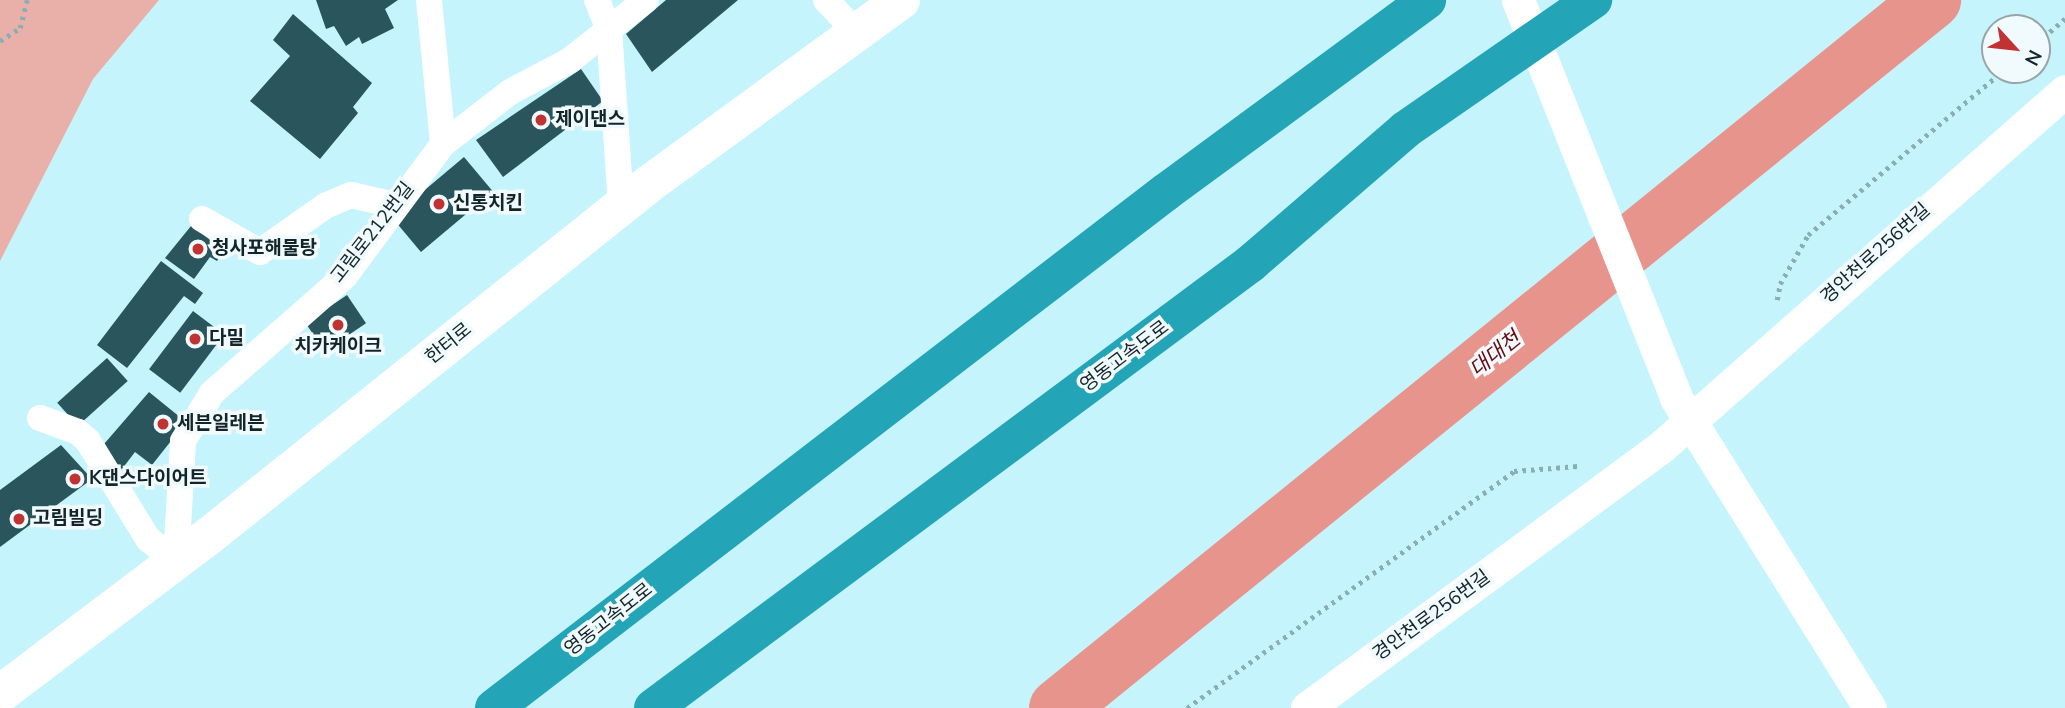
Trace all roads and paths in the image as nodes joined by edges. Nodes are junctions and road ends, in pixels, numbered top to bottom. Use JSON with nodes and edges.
{"nodes":[{"id":1,"x":27,"y":0,"type":"edge"},
{"id":2,"x":429,"y":0,"type":"edge"},
{"id":3,"x":597,"y":0,"type":"edge"},
{"id":4,"x":646,"y":0,"type":"edge"},
{"id":5,"x":826,"y":0,"type":"edge"},
{"id":6,"x":901,"y":0,"type":"edge"},
{"id":7,"x":1427,"y":0,"type":"edge"},
{"id":8,"x":1518,"y":0,"type":"edge"},
{"id":9,"x":1593,"y":0,"type":"edge"},
{"id":10,"x":2065,"y":19,"type":"edge"},
{"id":11,"x":609,"y":29,"type":"junction"},
{"id":12,"x":2051,"y":31,"type":"edge"},
{"id":13,"x":857,"y":33,"type":"junction"},
{"id":14,"x":0,"y":41,"type":"edge"},
{"id":15,"x":1987,"y":84,"type":"edge"},
{"id":16,"x":2065,"y":91,"type":"edge"},
{"id":17,"x":443,"y":144,"type":"junction"},
{"id":18,"x":395,"y":205,"type":"junction"},
{"id":19,"x":621,"y":206,"type":"junction"},
{"id":20,"x":202,"y":219,"type":"dead end"},
{"id":21,"x":1775,"y":310,"type":"dead end"},
{"id":22,"x":1683,"y":406,"type":"junction"},
{"id":23,"x":40,"y":418,"type":"dead end"},
{"id":24,"x":1591,"y":464,"type":"dead end"},
{"id":25,"x":176,"y":561,"type":"junction"},
{"id":26,"x":0,"y":694,"type":"edge"},
{"id":27,"x":494,"y":708,"type":"edge"},
{"id":28,"x":653,"y":708,"type":"edge"},
{"id":29,"x":1187,"y":708,"type":"edge"},
{"id":30,"x":1307,"y":708,"type":"edge"},
{"id":31,"x":1870,"y":708,"type":"edge"}],
"edges":[{"from":1,"to":14,"type":"path"},
{"from":2,"to":17,"type":"street"},
{"from":3,"to":11,"type":"street"},
{"from":4,"to":11,"type":"street","name":"고림로212번길"},
{"from":5,"to":13,"type":"street"},
{"from":6,"to":13,"type":"main road","name":"한터로"},
{"from":7,"to":27,"type":"highway","name":"영동고속도로"},
{"from":8,"to":22,"type":"street"},
{"from":9,"to":28,"type":"highway","name":"영동고속도로"},
{"from":10,"to":12,"type":"path"},
{"from":11,"to":17,"type":"street","name":"고림로212번길"},
{"from":11,"to":19,"type":"street"},
{"from":13,"to":19,"type":"main road","name":"한터로"},
{"from":15,"to":21,"type":"path"},
{"from":16,"to":22,"type":"street","name":"경안천로256번길"},
{"from":17,"to":18,"type":"street","name":"고림로212번길"},
{"from":18,"to":20,"type":"street"},
{"from":18,"to":25,"type":"street","name":"고림로212번길"},
{"from":19,"to":25,"type":"main road","name":"한터로"},
{"from":22,"to":30,"type":"street","name":"경안천로256번길"},
{"from":22,"to":31,"type":"street"},
{"from":23,"to":25,"type":"street"},
{"from":24,"to":29,"type":"path"},
{"from":25,"to":26,"type":"main road","name":"한터로"}]}
